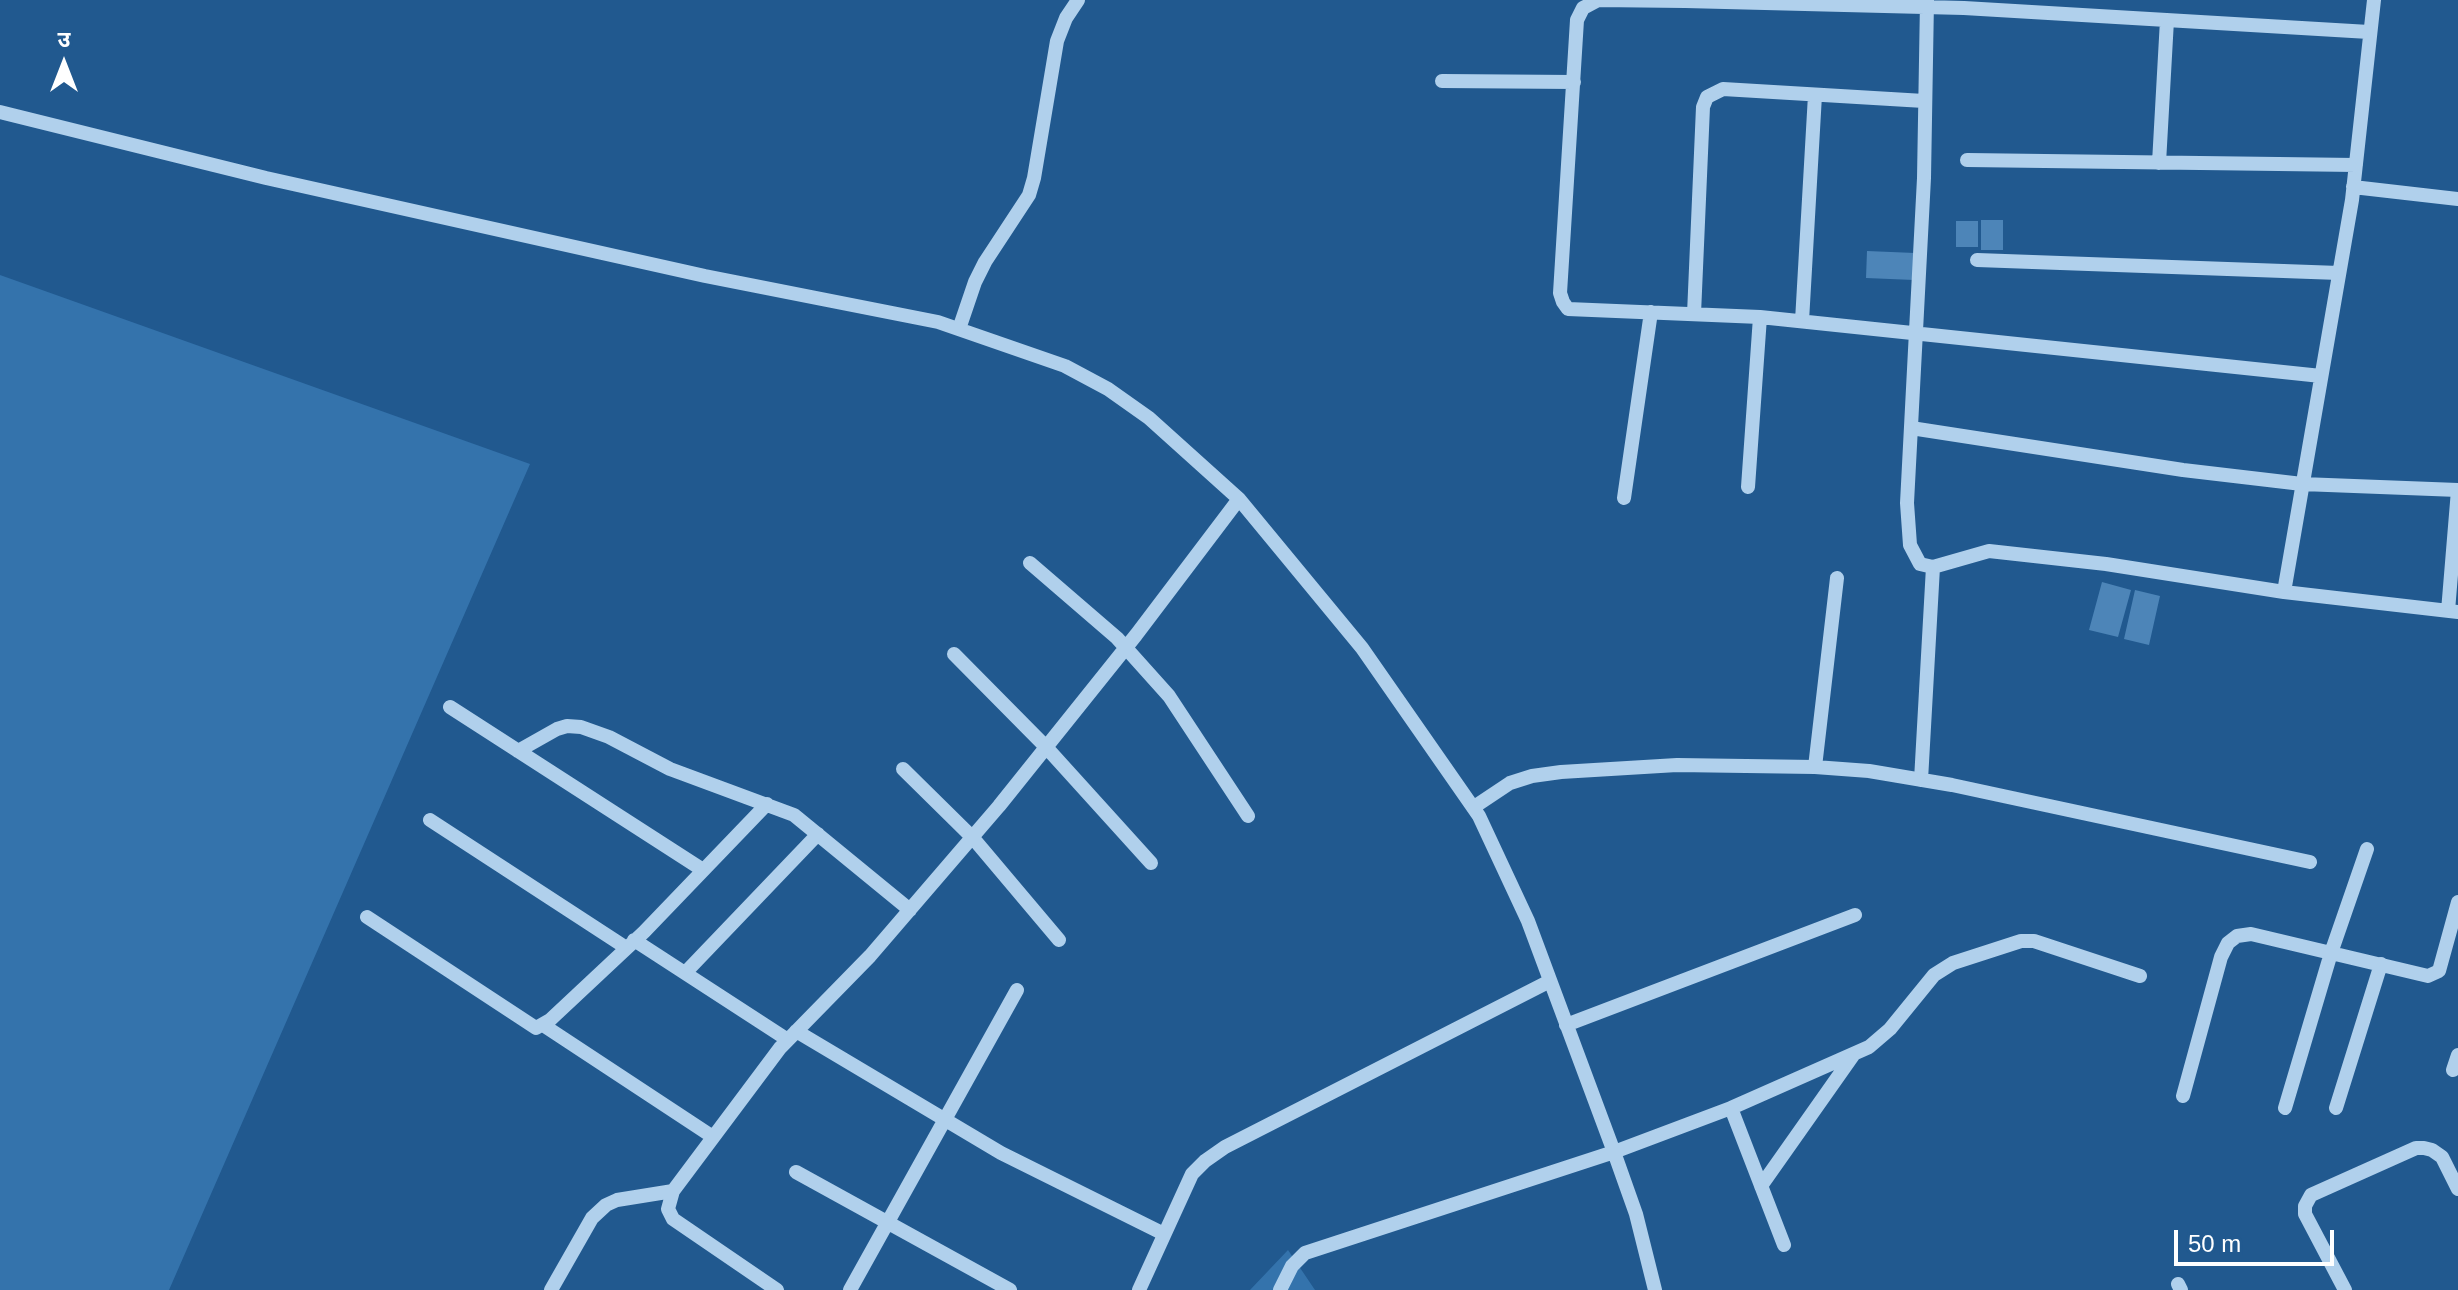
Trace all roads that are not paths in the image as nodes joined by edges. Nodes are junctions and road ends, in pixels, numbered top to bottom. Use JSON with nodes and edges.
{"nodes":[{"id":1,"x":1078,"y":0,"type":"edge"},
{"id":2,"x":1686,"y":0,"type":"edge"},
{"id":3,"x":2374,"y":0,"type":"edge"},
{"id":4,"x":1630,"y":1,"type":"edge"},
{"id":5,"x":1926,"y":4,"type":"edge"},
{"id":6,"x":2167,"y":20,"type":"junction"},
{"id":7,"x":2369,"y":32,"type":"junction"},
{"id":8,"x":1442,"y":81,"type":"dead end"},
{"id":9,"x":1574,"y":82,"type":"junction"},
{"id":10,"x":1815,"y":95,"type":"junction"},
{"id":11,"x":1924,"y":101,"type":"junction"},
{"id":12,"x":0,"y":112,"type":"edge"},
{"id":13,"x":1967,"y":160,"type":"dead end"},
{"id":14,"x":2159,"y":163,"type":"junction"},
{"id":15,"x":2356,"y":165,"type":"junction"},
{"id":16,"x":2353,"y":187,"type":"junction"},
{"id":17,"x":2458,"y":199,"type":"edge"},
{"id":18,"x":1977,"y":260,"type":"dead end"},
{"id":19,"x":2339,"y":273,"type":"junction"},
{"id":20,"x":1651,"y":312,"type":"junction"},
{"id":21,"x":1694,"y":314,"type":"junction"},
{"id":22,"x":1760,"y":317,"type":"junction"},
{"id":23,"x":1802,"y":321,"type":"junction"},
{"id":24,"x":959,"y":329,"type":"junction"},
{"id":25,"x":1915,"y":332,"type":"junction"},
{"id":26,"x":2321,"y":376,"type":"junction"},
{"id":27,"x":1911,"y":428,"type":"junction"},
{"id":28,"x":2302,"y":484,"type":"junction"},
{"id":29,"x":1748,"y":487,"type":"dead end"},
{"id":30,"x":2458,"y":490,"type":"edge"},
{"id":31,"x":1624,"y":498,"type":"dead end"},
{"id":32,"x":1239,"y":499,"type":"junction"},
{"id":33,"x":1030,"y":563,"type":"dead end"},
{"id":34,"x":1933,"y":567,"type":"junction"},
{"id":35,"x":1837,"y":578,"type":"dead end"},
{"id":36,"x":2284,"y":592,"type":"junction"},
{"id":37,"x":2453,"y":611,"type":"edge"},
{"id":38,"x":1126,"y":647,"type":"junction"},
{"id":39,"x":954,"y":654,"type":"dead end"},
{"id":40,"x":450,"y":707,"type":"dead end"},
{"id":41,"x":1046,"y":747,"type":"junction"},
{"id":42,"x":518,"y":751,"type":"junction"},
{"id":43,"x":1815,"y":767,"type":"junction"},
{"id":44,"x":903,"y":769,"type":"dead end"},
{"id":45,"x":1921,"y":780,"type":"junction"},
{"id":46,"x":767,"y":804,"type":"junction"},
{"id":47,"x":1474,"y":807,"type":"junction"},
{"id":48,"x":1248,"y":816,"type":"dead end"},
{"id":49,"x":430,"y":820,"type":"dead end"},
{"id":50,"x":818,"y":834,"type":"junction"},
{"id":51,"x":973,"y":838,"type":"junction"},
{"id":52,"x":2367,"y":849,"type":"dead end"},
{"id":53,"x":2310,"y":862,"type":"dead end"},
{"id":54,"x":1151,"y":863,"type":"dead end"},
{"id":55,"x":703,"y":870,"type":"junction"},
{"id":56,"x":2458,"y":902,"type":"edge"},
{"id":57,"x":910,"y":910,"type":"junction"},
{"id":58,"x":1855,"y":915,"type":"dead end"},
{"id":59,"x":367,"y":917,"type":"dead end"},
{"id":60,"x":1059,"y":940,"type":"dead end"},
{"id":61,"x":629,"y":943,"type":"junction"},
{"id":62,"x":2331,"y":953,"type":"junction"},
{"id":63,"x":2381,"y":964,"type":"junction"},
{"id":64,"x":685,"y":973,"type":"junction"},
{"id":65,"x":2140,"y":976,"type":"dead end"},
{"id":66,"x":1550,"y":981,"type":"junction"},
{"id":67,"x":1017,"y":990,"type":"dead end"},
{"id":68,"x":543,"y":1025,"type":"junction"},
{"id":69,"x":1566,"y":1025,"type":"junction"},
{"id":70,"x":792,"y":1036,"type":"junction"},
{"id":71,"x":1854,"y":1054,"type":"junction"},
{"id":72,"x":2183,"y":1096,"type":"dead end"},
{"id":73,"x":1731,"y":1108,"type":"junction"},
{"id":74,"x":2285,"y":1108,"type":"dead end"},
{"id":75,"x":2336,"y":1108,"type":"dead end"},
{"id":76,"x":944,"y":1119,"type":"junction"},
{"id":77,"x":713,"y":1137,"type":"junction"},
{"id":78,"x":1614,"y":1152,"type":"junction"},
{"id":79,"x":796,"y":1172,"type":"dead end"},
{"id":80,"x":1761,"y":1186,"type":"junction"},
{"id":81,"x":2458,"y":1189,"type":"edge"},
{"id":82,"x":673,"y":1191,"type":"junction"},
{"id":83,"x":888,"y":1221,"type":"junction"},
{"id":84,"x":1164,"y":1234,"type":"junction"},
{"id":85,"x":1784,"y":1245,"type":"dead end"},
{"id":86,"x":551,"y":1290,"type":"edge"},
{"id":87,"x":777,"y":1290,"type":"edge"},
{"id":88,"x":850,"y":1290,"type":"edge"},
{"id":89,"x":1010,"y":1290,"type":"edge"},
{"id":90,"x":1139,"y":1290,"type":"edge"},
{"id":91,"x":1280,"y":1290,"type":"edge"},
{"id":92,"x":1655,"y":1290,"type":"edge"},
{"id":93,"x":2345,"y":1290,"type":"edge"}],
"edges":[{"from":1,"to":24,"type":"street"},
{"from":2,"to":4,"type":"street"},
{"from":2,"to":5,"type":"street"},
{"from":3,"to":7,"type":"street"},
{"from":4,"to":9,"type":"street"},
{"from":5,"to":6,"type":"street"},
{"from":5,"to":11,"type":"street"},
{"from":6,"to":7,"type":"street"},
{"from":6,"to":14,"type":"street"},
{"from":7,"to":15,"type":"street"},
{"from":8,"to":9,"type":"street"},
{"from":9,"to":20,"type":"street"},
{"from":10,"to":11,"type":"street"},
{"from":10,"to":21,"type":"street"},
{"from":10,"to":23,"type":"street"},
{"from":11,"to":25,"type":"street"},
{"from":12,"to":24,"type":"street"},
{"from":13,"to":14,"type":"street"},
{"from":14,"to":15,"type":"street"},
{"from":15,"to":16,"type":"street"},
{"from":16,"to":17,"type":"street"},
{"from":16,"to":19,"type":"street"},
{"from":18,"to":19,"type":"street"},
{"from":19,"to":26,"type":"street"},
{"from":20,"to":21,"type":"street"},
{"from":20,"to":31,"type":"street"},
{"from":21,"to":22,"type":"street"},
{"from":22,"to":23,"type":"street"},
{"from":22,"to":29,"type":"street"},
{"from":23,"to":25,"type":"street"},
{"from":24,"to":32,"type":"street"},
{"from":25,"to":26,"type":"street"},
{"from":25,"to":27,"type":"street"},
{"from":26,"to":28,"type":"street"},
{"from":27,"to":28,"type":"street"},
{"from":27,"to":34,"type":"street"},
{"from":28,"to":30,"type":"street"},
{"from":28,"to":36,"type":"street"},
{"from":30,"to":37,"type":"street"},
{"from":32,"to":38,"type":"street"},
{"from":32,"to":47,"type":"street"},
{"from":33,"to":38,"type":"street"},
{"from":34,"to":36,"type":"street"},
{"from":34,"to":45,"type":"street"},
{"from":35,"to":43,"type":"street"},
{"from":36,"to":37,"type":"street"},
{"from":38,"to":41,"type":"street"},
{"from":38,"to":48,"type":"street"},
{"from":39,"to":41,"type":"street"},
{"from":40,"to":42,"type":"street"},
{"from":41,"to":51,"type":"street"},
{"from":41,"to":54,"type":"street"},
{"from":42,"to":46,"type":"street"},
{"from":42,"to":55,"type":"street"},
{"from":43,"to":45,"type":"street"},
{"from":43,"to":47,"type":"street"},
{"from":44,"to":51,"type":"street"},
{"from":45,"to":53,"type":"street"},
{"from":46,"to":50,"type":"street"},
{"from":46,"to":55,"type":"street"},
{"from":47,"to":66,"type":"street"},
{"from":49,"to":61,"type":"street"},
{"from":50,"to":57,"type":"street"},
{"from":50,"to":64,"type":"street"},
{"from":51,"to":57,"type":"street"},
{"from":51,"to":60,"type":"street"},
{"from":52,"to":62,"type":"street"},
{"from":55,"to":61,"type":"street"},
{"from":56,"to":63,"type":"street"},
{"from":57,"to":70,"type":"street"},
{"from":58,"to":69,"type":"street"},
{"from":59,"to":68,"type":"street"},
{"from":61,"to":64,"type":"street"},
{"from":61,"to":68,"type":"street"},
{"from":62,"to":63,"type":"street"},
{"from":62,"to":72,"type":"street"},
{"from":62,"to":74,"type":"street"},
{"from":63,"to":75,"type":"street"},
{"from":64,"to":70,"type":"street"},
{"from":65,"to":71,"type":"street"},
{"from":66,"to":69,"type":"street"},
{"from":66,"to":84,"type":"street"},
{"from":67,"to":76,"type":"street"},
{"from":68,"to":77,"type":"street"},
{"from":69,"to":78,"type":"street"},
{"from":70,"to":76,"type":"street"},
{"from":70,"to":77,"type":"street"},
{"from":71,"to":73,"type":"street"},
{"from":71,"to":80,"type":"street"},
{"from":73,"to":78,"type":"street"},
{"from":73,"to":80,"type":"street"},
{"from":76,"to":83,"type":"street"},
{"from":76,"to":84,"type":"street"},
{"from":77,"to":82,"type":"street"},
{"from":78,"to":91,"type":"street"},
{"from":78,"to":92,"type":"street"},
{"from":79,"to":83,"type":"street"},
{"from":80,"to":85,"type":"street"},
{"from":81,"to":93,"type":"street"},
{"from":82,"to":86,"type":"street"},
{"from":82,"to":87,"type":"street"},
{"from":83,"to":88,"type":"street"},
{"from":83,"to":89,"type":"street"},
{"from":84,"to":90,"type":"street"}]}
